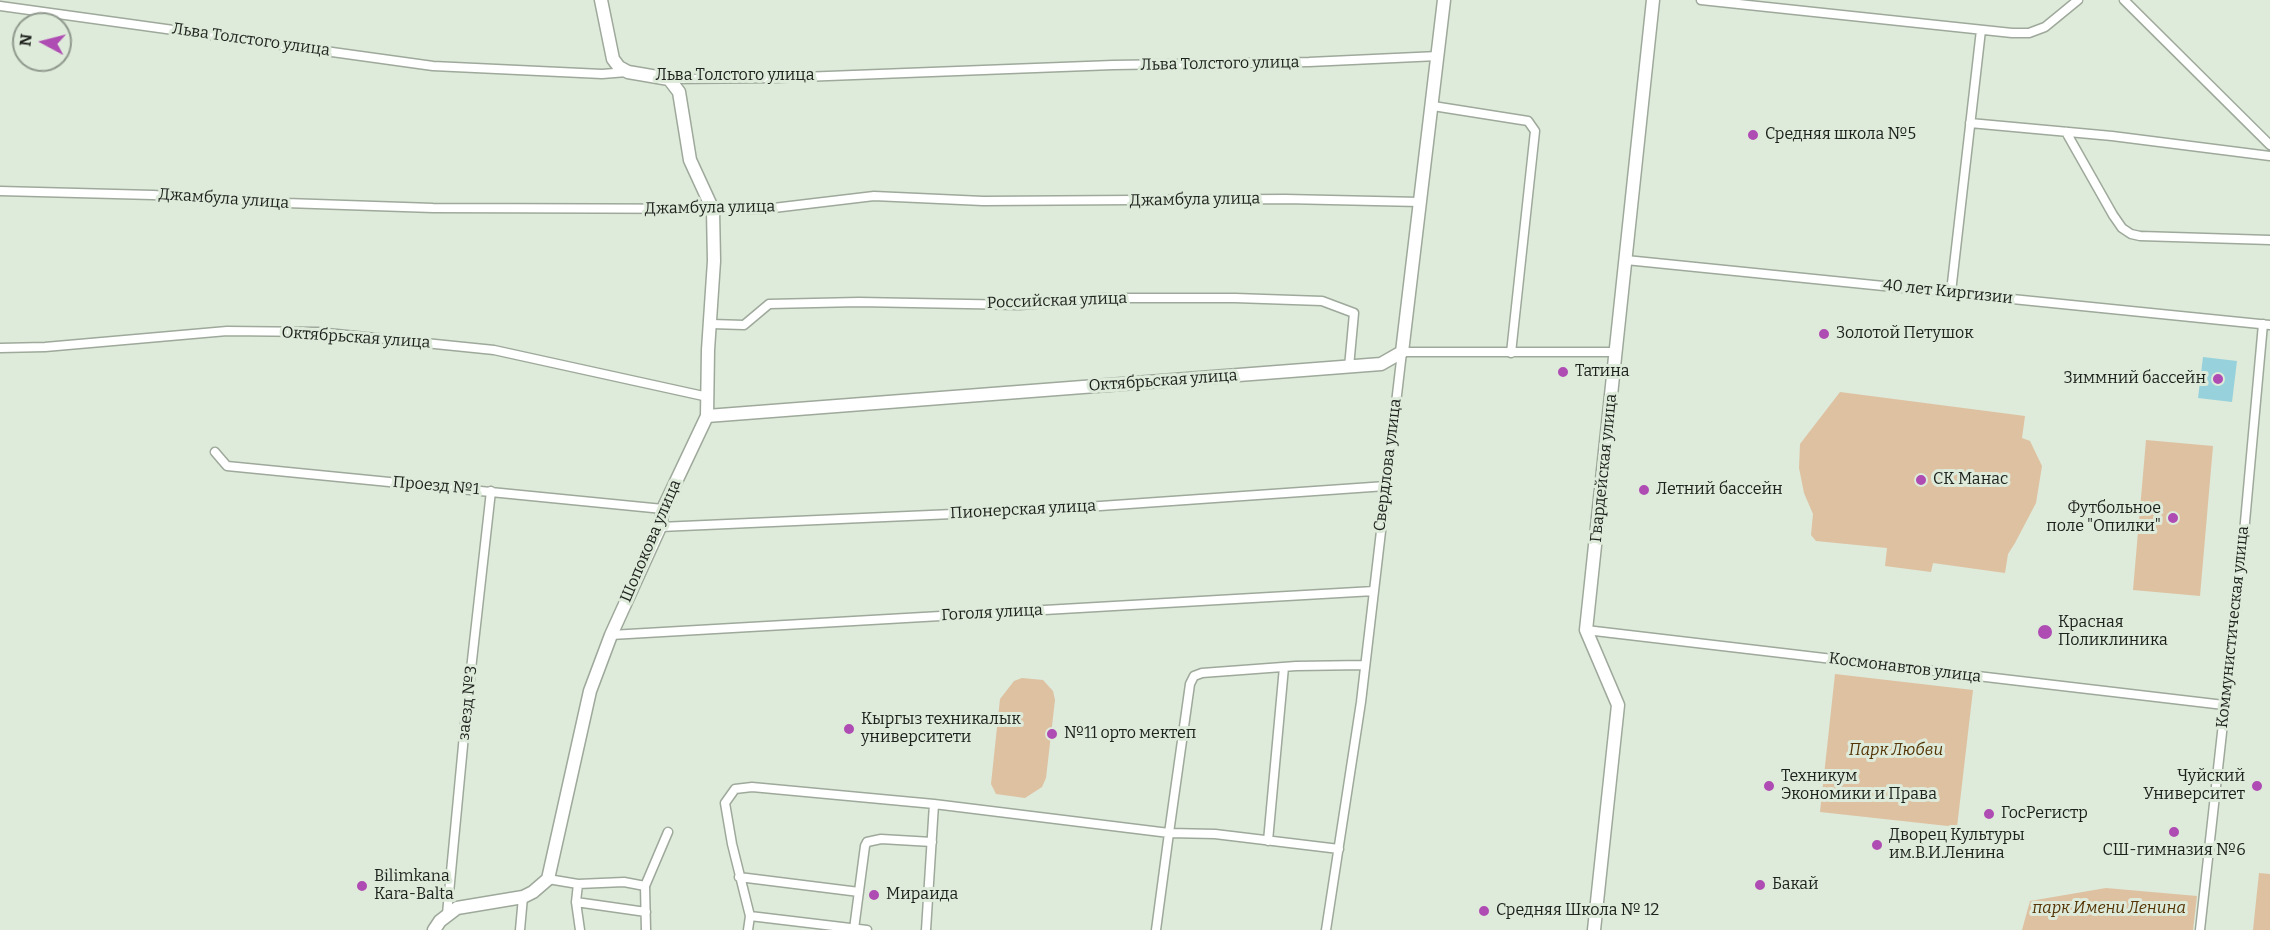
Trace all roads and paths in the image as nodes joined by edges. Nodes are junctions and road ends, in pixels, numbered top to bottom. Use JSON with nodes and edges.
{"nodes":[{"id":1,"x":601,"y":0,"type":"edge"},
{"id":2,"x":1444,"y":0,"type":"edge"},
{"id":3,"x":1653,"y":0,"type":"edge"},
{"id":4,"x":1701,"y":0,"type":"edge"},
{"id":5,"x":2078,"y":0,"type":"edge"},
{"id":6,"x":2124,"y":0,"type":"edge"},
{"id":7,"x":1721,"y":1,"type":"edge"},
{"id":8,"x":0,"y":6,"type":"edge"},
{"id":9,"x":1981,"y":30,"type":"junction"},
{"id":10,"x":1438,"y":56,"type":"junction"},
{"id":11,"x":628,"y":72,"type":"junction"},
{"id":12,"x":669,"y":79,"type":"junction"},
{"id":13,"x":1433,"y":106,"type":"junction"},
{"id":14,"x":1970,"y":123,"type":"junction"},
{"id":15,"x":2066,"y":132,"type":"junction"},
{"id":16,"x":2270,"y":145,"type":"edge"},
{"id":17,"x":2270,"y":156,"type":"edge"},
{"id":18,"x":0,"y":191,"type":"edge"},
{"id":19,"x":1420,"y":202,"type":"junction"},
{"id":20,"x":713,"y":210,"type":"junction"},
{"id":21,"x":2270,"y":240,"type":"edge"},
{"id":22,"x":1626,"y":260,"type":"junction"},
{"id":23,"x":1951,"y":292,"type":"junction"},
{"id":24,"x":711,"y":324,"type":"junction"},
{"id":25,"x":2266,"y":324,"type":"edge"},
{"id":26,"x":0,"y":348,"type":"edge"},
{"id":27,"x":1402,"y":352,"type":"junction"},
{"id":28,"x":1617,"y":352,"type":"junction"},
{"id":29,"x":1511,"y":353,"type":"junction"},
{"id":30,"x":1349,"y":367,"type":"junction"},
{"id":31,"x":708,"y":397,"type":"junction"},
{"id":32,"x":707,"y":416,"type":"junction"},
{"id":33,"x":215,"y":452,"type":"dead end"},
{"id":34,"x":1386,"y":486,"type":"junction"},
{"id":35,"x":491,"y":491,"type":"junction"},
{"id":36,"x":663,"y":509,"type":"junction"},
{"id":37,"x":660,"y":527,"type":"junction"},
{"id":38,"x":1374,"y":591,"type":"junction"},
{"id":39,"x":1586,"y":630,"type":"junction"},
{"id":40,"x":611,"y":635,"type":"junction"},
{"id":41,"x":1365,"y":665,"type":"junction"},
{"id":42,"x":1284,"y":667,"type":"junction"},
{"id":43,"x":2224,"y":705,"type":"junction"},
{"id":44,"x":934,"y":804,"type":"junction"},
{"id":45,"x":668,"y":832,"type":"dead end"},
{"id":46,"x":1169,"y":833,"type":"junction"},
{"id":47,"x":1269,"y":841,"type":"junction"},
{"id":48,"x":932,"y":842,"type":"junction"},
{"id":49,"x":1338,"y":849,"type":"junction"},
{"id":50,"x":739,"y":877,"type":"junction"},
{"id":51,"x":548,"y":879,"type":"junction"},
{"id":52,"x":578,"y":884,"type":"junction"},
{"id":53,"x":645,"y":886,"type":"junction"},
{"id":54,"x":859,"y":892,"type":"junction"},
{"id":55,"x":523,"y":897,"type":"junction"},
{"id":56,"x":576,"y":902,"type":"junction"},
{"id":57,"x":646,"y":912,"type":"junction"},
{"id":58,"x":447,"y":914,"type":"junction"},
{"id":59,"x":750,"y":916,"type":"junction"},
{"id":60,"x":854,"y":929,"type":"edge"},
{"id":61,"x":435,"y":930,"type":"edge"},
{"id":62,"x":520,"y":930,"type":"edge"},
{"id":63,"x":580,"y":930,"type":"edge"},
{"id":64,"x":646,"y":930,"type":"edge"},
{"id":65,"x":748,"y":930,"type":"edge"},
{"id":66,"x":867,"y":930,"type":"edge"},
{"id":67,"x":926,"y":930,"type":"edge"},
{"id":68,"x":1156,"y":930,"type":"edge"},
{"id":69,"x":1326,"y":930,"type":"edge"},
{"id":70,"x":1594,"y":930,"type":"edge"},
{"id":71,"x":2200,"y":930,"type":"edge"}],
"edges":[{"from":1,"to":11,"type":"street"},
{"from":2,"to":10,"type":"street","name":"Свердлова улица"},
{"from":3,"to":22,"type":"street","name":"Гвардейская улица"},
{"from":4,"to":7,"type":"street"},
{"from":5,"to":9,"type":"street"},
{"from":6,"to":16,"type":"street"},
{"from":7,"to":9,"type":"street"},
{"from":8,"to":11,"type":"street","name":"Льва Толстого улица"},
{"from":9,"to":14,"type":"street"},
{"from":10,"to":12,"type":"street","name":"Льва Толстого улица"},
{"from":10,"to":13,"type":"street","name":"Свердлова улица"},
{"from":11,"to":12,"type":"street","name":"Льва Толстого улица"},
{"from":12,"to":20,"type":"street","name":"Шопокова улица"},
{"from":13,"to":19,"type":"street","name":"Свердлова улица"},
{"from":13,"to":29,"type":"street"},
{"from":14,"to":15,"type":"street"},
{"from":14,"to":23,"type":"street"},
{"from":15,"to":17,"type":"street"},
{"from":15,"to":21,"type":"street"},
{"from":18,"to":20,"type":"street","name":"Джамбула улица"},
{"from":19,"to":20,"type":"street","name":"Джамбула улица"},
{"from":19,"to":27,"type":"street","name":"Свердлова улица"},
{"from":20,"to":24,"type":"street","name":"Шопокова улица"},
{"from":22,"to":23,"type":"street","name":"40 лет Киргизии"},
{"from":22,"to":28,"type":"street","name":"Гвардейская улица"},
{"from":23,"to":25,"type":"street","name":"40 лет Киргизии"},
{"from":24,"to":30,"type":"street","name":"Российская улица"},
{"from":24,"to":31,"type":"street","name":"Шопокова улица"},
{"from":25,"to":43,"type":"street","name":"Коммунистическая улица"},
{"from":26,"to":31,"type":"street","name":"Октябрьская улица"},
{"from":27,"to":29,"type":"street","name":"Октябрьская улица"},
{"from":27,"to":30,"type":"street","name":"Октябрьская улица"},
{"from":27,"to":34,"type":"street","name":"Свердлова улица"},
{"from":28,"to":29,"type":"street","name":"Октябрьская улица"},
{"from":28,"to":39,"type":"street","name":"Гвардейская улица"},
{"from":30,"to":32,"type":"street","name":"Октябрьская улица"},
{"from":31,"to":32,"type":"street","name":"Шопокова улица"},
{"from":32,"to":36,"type":"street","name":"Шопокова улица"},
{"from":33,"to":35,"type":"street","name":"Проезд №1"},
{"from":34,"to":37,"type":"street","name":"Пионерская улица"},
{"from":34,"to":38,"type":"street","name":"Свердлова улица"},
{"from":35,"to":36,"type":"street","name":"Проезд №1"},
{"from":35,"to":58,"type":"street","name":"заезд №3"},
{"from":36,"to":37,"type":"street","name":"Шопокова улица"},
{"from":37,"to":40,"type":"street","name":"Шопокова улица"},
{"from":38,"to":40,"type":"street","name":"Гоголя улица"},
{"from":38,"to":41,"type":"street","name":"Свердлова улица"},
{"from":39,"to":43,"type":"street","name":"Космонавтов улица"},
{"from":39,"to":70,"type":"street","name":"Гвардейская улица"},
{"from":40,"to":51,"type":"street","name":"Шопокова улица"},
{"from":41,"to":42,"type":"street"},
{"from":41,"to":49,"type":"street","name":"Свердлова улица"},
{"from":42,"to":46,"type":"street"},
{"from":42,"to":47,"type":"street"},
{"from":43,"to":71,"type":"street","name":"Коммунистическая улица"},
{"from":44,"to":46,"type":"street"},
{"from":44,"to":48,"type":"street"},
{"from":44,"to":50,"type":"street"},
{"from":45,"to":53,"type":"street"},
{"from":46,"to":47,"type":"street"},
{"from":46,"to":68,"type":"street"},
{"from":47,"to":49,"type":"street"},
{"from":48,"to":54,"type":"street"},
{"from":48,"to":67,"type":"street"},
{"from":49,"to":69,"type":"street","name":"Свердлова улица"},
{"from":50,"to":54,"type":"street"},
{"from":50,"to":59,"type":"street"},
{"from":51,"to":52,"type":"street"},
{"from":51,"to":55,"type":"street"},
{"from":52,"to":53,"type":"street"},
{"from":52,"to":56,"type":"street"},
{"from":53,"to":57,"type":"street"},
{"from":54,"to":60,"type":"street"},
{"from":55,"to":58,"type":"street"},
{"from":55,"to":62,"type":"street"},
{"from":56,"to":57,"type":"street"},
{"from":56,"to":63,"type":"street"},
{"from":57,"to":64,"type":"street"},
{"from":58,"to":61,"type":"street"},
{"from":59,"to":60,"type":"street"},
{"from":59,"to":65,"type":"street"},
{"from":60,"to":66,"type":"street"}]}
